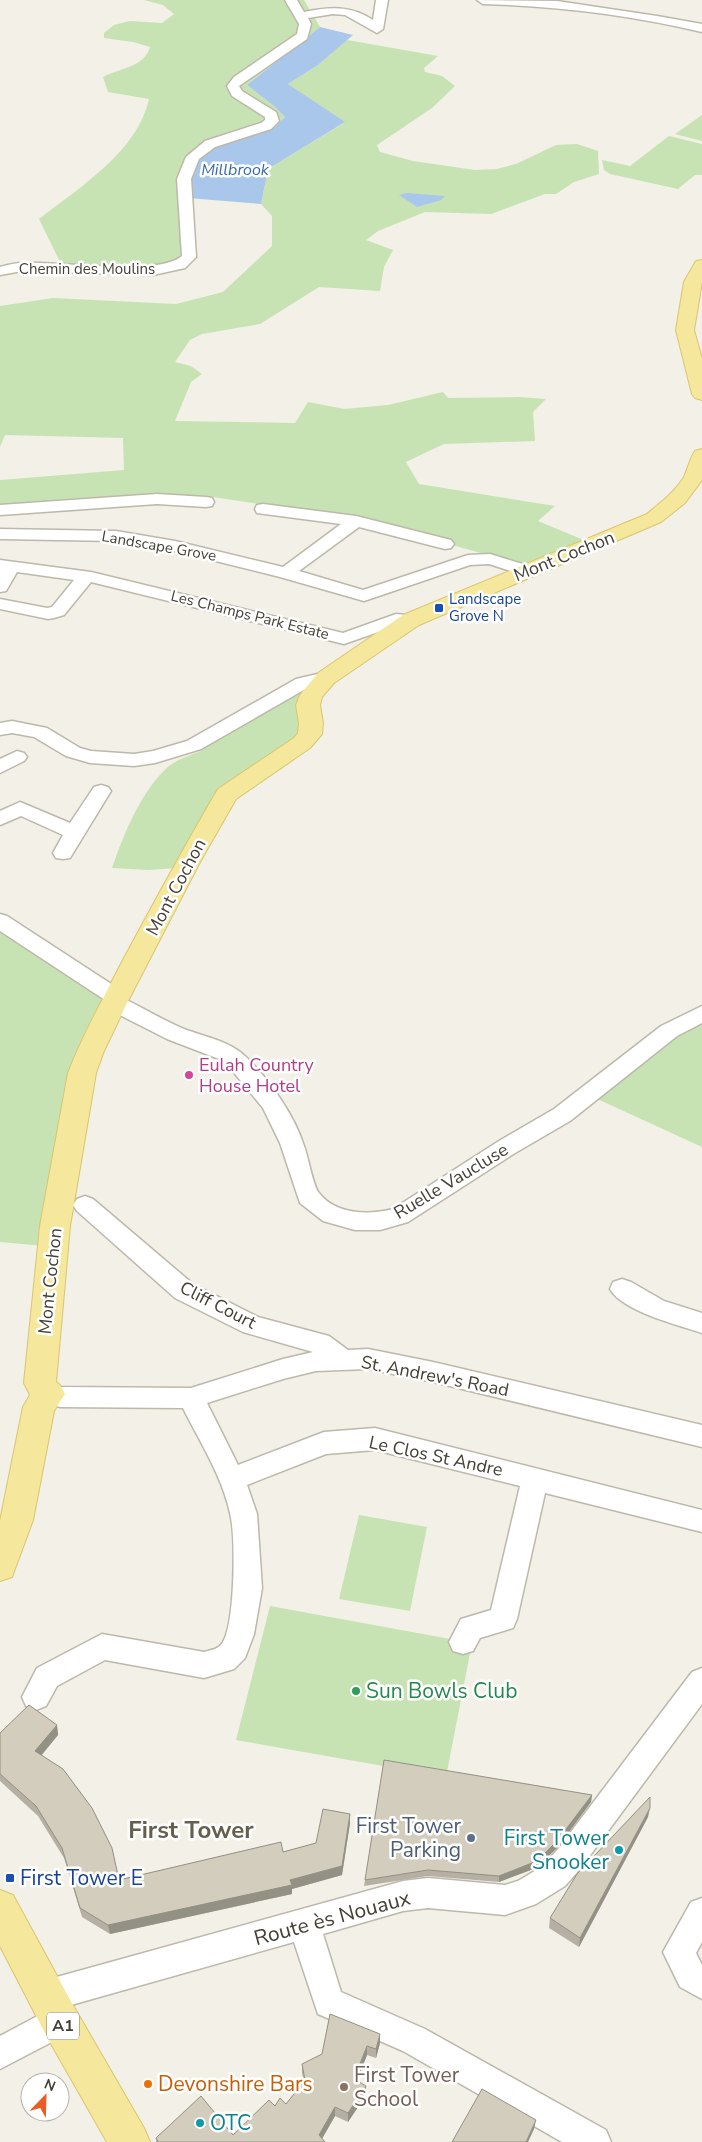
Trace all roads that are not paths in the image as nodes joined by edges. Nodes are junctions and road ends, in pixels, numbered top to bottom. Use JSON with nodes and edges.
{"nodes":[{"id":1,"x":291,"y":0,"type":"edge"},
{"id":2,"x":382,"y":0,"type":"edge"},
{"id":3,"x":483,"y":0,"type":"edge"},
{"id":4,"x":300,"y":16,"type":"junction"},
{"id":5,"x":702,"y":28,"type":"edge"},
{"id":6,"x":702,"y":265,"type":"edge"},
{"id":7,"x":0,"y":271,"type":"edge"},
{"id":8,"x":702,"y":394,"type":"edge"},
{"id":9,"x":702,"y":455,"type":"edge"},
{"id":10,"x":206,"y":502,"type":"dead end"},
{"id":11,"x":263,"y":509,"type":"dead end"},
{"id":12,"x":0,"y":510,"type":"edge"},
{"id":13,"x":356,"y":521,"type":"junction"},
{"id":14,"x":0,"y":534,"type":"edge"},
{"id":15,"x":445,"y":544,"type":"dead end"},
{"id":16,"x":6,"y":566,"type":"edge"},
{"id":17,"x":526,"y":571,"type":"junction"},
{"id":18,"x":286,"y":573,"type":"junction"},
{"id":19,"x":86,"y":576,"type":"junction"},
{"id":20,"x":0,"y":586,"type":"edge"},
{"id":21,"x":0,"y":604,"type":"edge"},
{"id":22,"x":411,"y":620,"type":"junction"},
{"id":23,"x":326,"y":678,"type":"junction"},
{"id":24,"x":4,"y":724,"type":"edge"},
{"id":25,"x":17,"y":757,"type":"dead end"},
{"id":26,"x":0,"y":767,"type":"edge"},
{"id":27,"x":101,"y":791,"type":"dead end"},
{"id":28,"x":0,"y":797,"type":"edge"},
{"id":29,"x":20,"y":808,"type":"junction"},
{"id":30,"x":0,"y":819,"type":"edge"},
{"id":31,"x":74,"y":832,"type":"junction"},
{"id":32,"x":63,"y":853,"type":"dead end"},
{"id":33,"x":0,"y":921,"type":"edge"},
{"id":34,"x":116,"y":1001,"type":"junction"},
{"id":35,"x":702,"y":1014,"type":"edge"},
{"id":36,"x":85,"y":1205,"type":"dead end"},
{"id":37,"x":622,"y":1289,"type":"dead end"},
{"id":38,"x":702,"y":1323,"type":"edge"},
{"id":39,"x":342,"y":1359,"type":"junction"},
{"id":40,"x":50,"y":1394,"type":"junction"},
{"id":41,"x":191,"y":1398,"type":"junction"},
{"id":42,"x":702,"y":1436,"type":"edge"},
{"id":43,"x":232,"y":1479,"type":"junction"},
{"id":44,"x":535,"y":1479,"type":"junction"},
{"id":45,"x":702,"y":1521,"type":"edge"},
{"id":46,"x":0,"y":1567,"type":"edge"},
{"id":47,"x":463,"y":1642,"type":"dead end"},
{"id":48,"x":702,"y":1681,"type":"edge"},
{"id":49,"x":36,"y":1697,"type":"dead end"},
{"id":50,"x":0,"y":1908,"type":"edge"},
{"id":51,"x":702,"y":1913,"type":"edge"},
{"id":52,"x":304,"y":1924,"type":"junction"},
{"id":53,"x":702,"y":1983,"type":"edge"},
{"id":54,"x":53,"y":2008,"type":"junction"},
{"id":55,"x":0,"y":2054,"type":"edge"},
{"id":56,"x":130,"y":2142,"type":"edge"},
{"id":57,"x":594,"y":2142,"type":"edge"}],
"edges":[{"from":1,"to":4,"type":"street","name":"Chemin des Moulins"},
{"from":2,"to":4,"type":"street"},
{"from":3,"to":5,"type":"street"},
{"from":4,"to":7,"type":"street","name":"Chemin des Moulins"},
{"from":6,"to":8,"type":"main road"},
{"from":9,"to":17,"type":"main road","name":"Mont Cochon"},
{"from":10,"to":12,"type":"street","name":"Landscape Grove"},
{"from":11,"to":13,"type":"street"},
{"from":13,"to":15,"type":"street"},
{"from":13,"to":18,"type":"street"},
{"from":14,"to":18,"type":"street","name":"Landscape Grove"},
{"from":16,"to":19,"type":"street","name":"Les Champs Park Estate"},
{"from":16,"to":20,"type":"street","name":"Les Champs Park Estate"},
{"from":17,"to":18,"type":"street","name":"Landscape Grove"},
{"from":17,"to":22,"type":"main road","name":"Mont Cochon"},
{"from":19,"to":21,"type":"street"},
{"from":19,"to":22,"type":"street","name":"Les Champs Park Estate"},
{"from":22,"to":23,"type":"main road","name":"Mont Cochon"},
{"from":23,"to":24,"type":"street"},
{"from":23,"to":34,"type":"main road","name":"Mont Cochon"},
{"from":25,"to":26,"type":"street"},
{"from":27,"to":31,"type":"street"},
{"from":28,"to":29,"type":"street"},
{"from":29,"to":30,"type":"street"},
{"from":29,"to":31,"type":"street"},
{"from":31,"to":32,"type":"street"},
{"from":33,"to":34,"type":"street","name":"Ruelle Vaucluse"},
{"from":34,"to":35,"type":"street","name":"Ruelle Vaucluse"},
{"from":34,"to":40,"type":"main road","name":"Mont Cochon"},
{"from":36,"to":39,"type":"street","name":"Cliff Court"},
{"from":37,"to":38,"type":"street"},
{"from":39,"to":41,"type":"street","name":"St. Andrew's Road"},
{"from":39,"to":42,"type":"street","name":"St. Andrew's Road"},
{"from":40,"to":41,"type":"street","name":"St. Andrew's Road"},
{"from":40,"to":46,"type":"main road"},
{"from":41,"to":43,"type":"street"},
{"from":43,"to":44,"type":"street","name":"Le Clos St Andre"},
{"from":43,"to":49,"type":"street"},
{"from":44,"to":45,"type":"street","name":"Le Clos St Andre"},
{"from":44,"to":47,"type":"street"},
{"from":48,"to":52,"type":"street","name":"Route ès Nouaux"},
{"from":50,"to":54,"type":"main road","number":"A1"},
{"from":51,"to":53,"type":"street"},
{"from":52,"to":54,"type":"street","name":"Route ès Nouaux"},
{"from":52,"to":57,"type":"street"},
{"from":54,"to":55,"type":"street","name":"Route ès Nouaux"},
{"from":54,"to":56,"type":"main road","number":"A1"}]}
